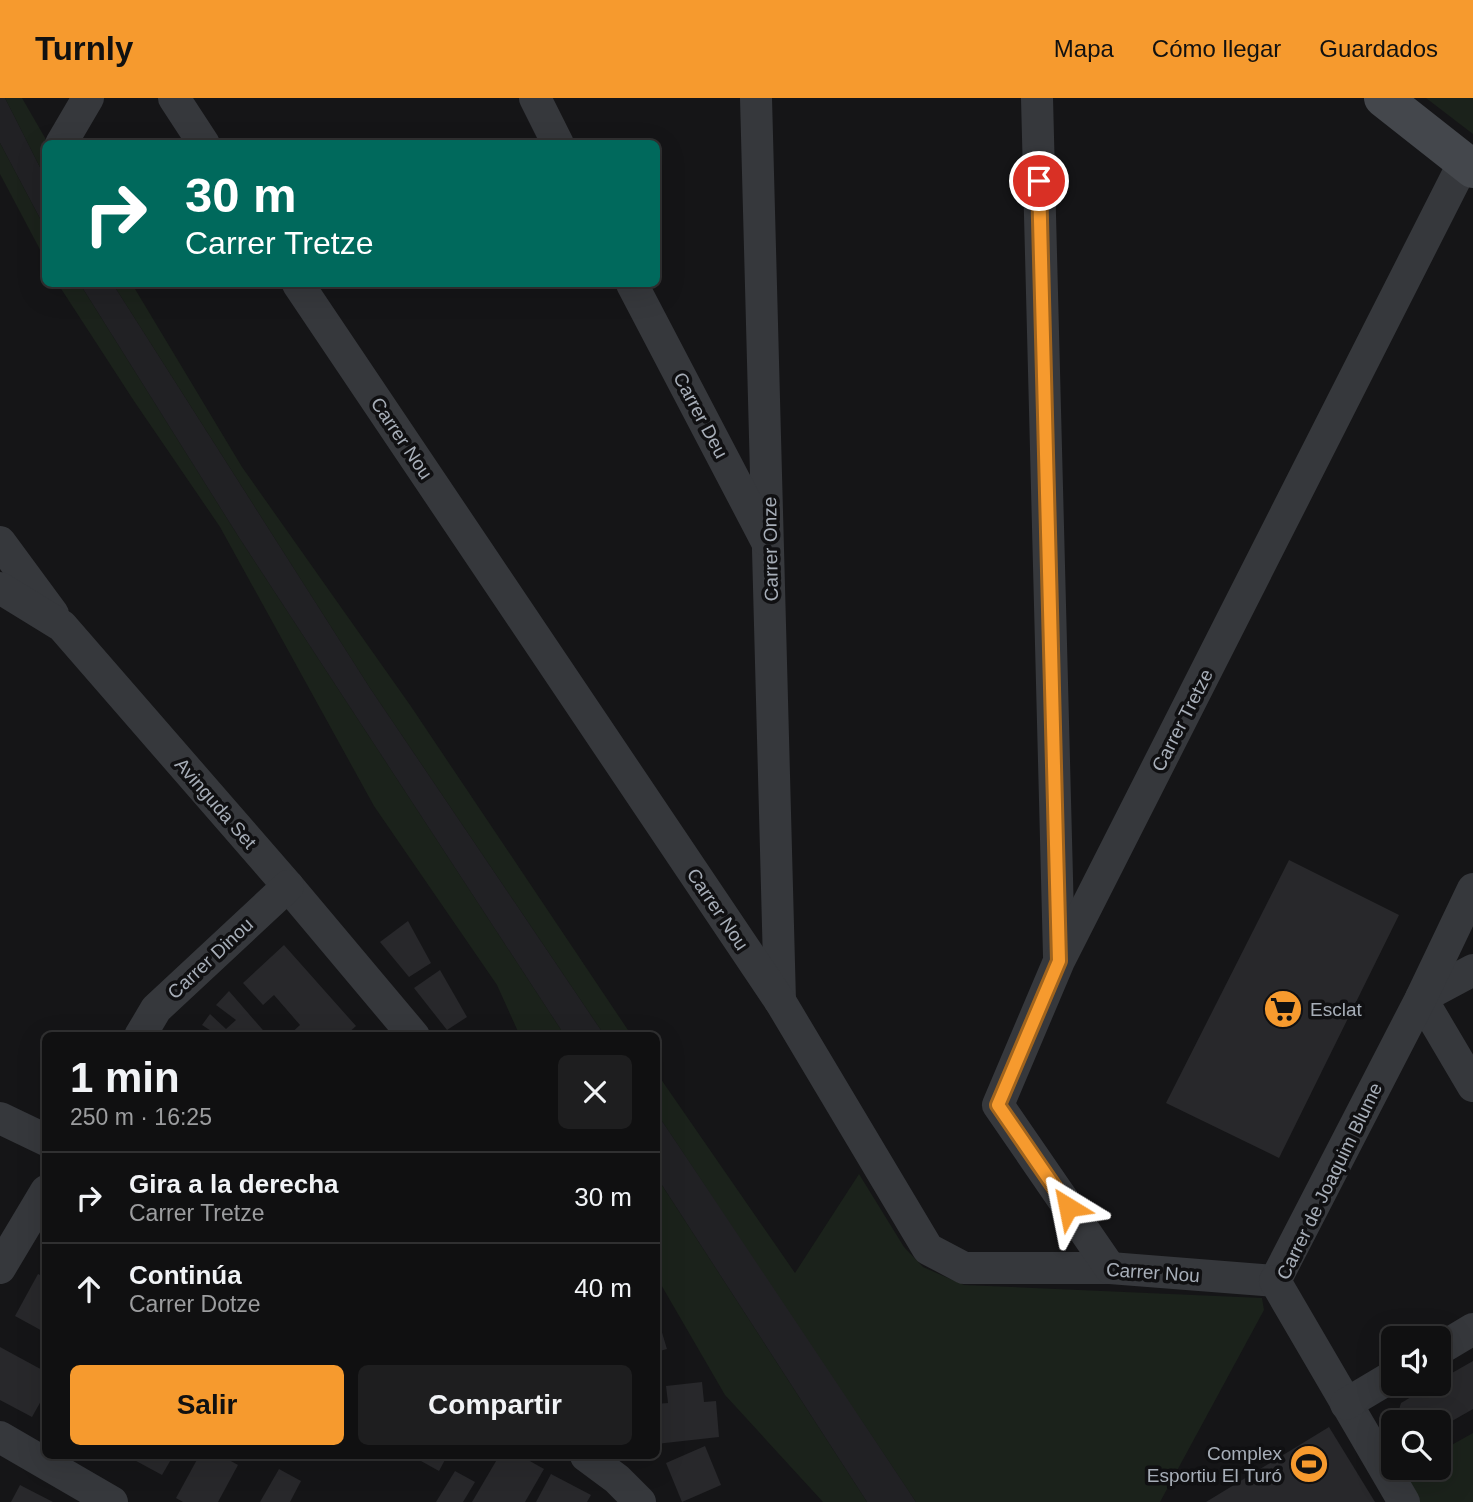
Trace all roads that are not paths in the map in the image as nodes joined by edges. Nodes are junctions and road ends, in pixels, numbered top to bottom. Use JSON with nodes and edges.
{"nodes":[{"id":1,"x":88,"y":98,"type":"edge"},
{"id":2,"x":174,"y":98,"type":"edge"},
{"id":3,"x":535,"y":98,"type":"edge"},
{"id":4,"x":756,"y":98,"type":"edge"},
{"id":5,"x":1037,"y":98,"type":"edge"},
{"id":6,"x":1383,"y":98,"type":"edge"},
{"id":7,"x":63,"y":140,"type":"edge"},
{"id":8,"x":201,"y":140,"type":"edge"},
{"id":9,"x":556,"y":140,"type":"edge"},
{"id":10,"x":1469,"y":165,"type":"edge"},
{"id":11,"x":300,"y":287,"type":"edge"},
{"id":12,"x":634,"y":287,"type":"edge"},
{"id":13,"x":0,"y":542,"type":"edge"},
{"id":14,"x":770,"y":546,"type":"junction"},
{"id":15,"x":0,"y":588,"type":"edge"},
{"id":16,"x":62,"y":626,"type":"junction"},
{"id":17,"x":288,"y":886,"type":"junction"},
{"id":18,"x":1473,"y":889,"type":"edge"},
{"id":19,"x":1059,"y":961,"type":"junction"},
{"id":20,"x":1473,"y":970,"type":"edge"},
{"id":21,"x":1421,"y":998,"type":"junction"},
{"id":22,"x":780,"y":1001,"type":"junction"},
{"id":23,"x":142,"y":1032,"type":"edge"},
{"id":24,"x":411,"y":1032,"type":"edge"},
{"id":25,"x":1473,"y":1086,"type":"edge"},
{"id":26,"x":0,"y":1118,"type":"edge"},
{"id":27,"x":42,"y":1138,"type":"edge"},
{"id":28,"x":42,"y":1198,"type":"edge"},
{"id":29,"x":0,"y":1268,"type":"edge"},
{"id":30,"x":1110,"y":1268,"type":"junction"},
{"id":31,"x":1275,"y":1281,"type":"junction"},
{"id":32,"x":1473,"y":1329,"type":"edge"},
{"id":33,"x":1451,"y":1342,"type":"edge"},
{"id":34,"x":1381,"y":1383,"type":"edge"},
{"id":35,"x":1346,"y":1404,"type":"junction"},
{"id":36,"x":0,"y":1437,"type":"edge"},
{"id":37,"x":590,"y":1459,"type":"edge"},
{"id":38,"x":616,"y":1479,"type":"edge"},
{"id":39,"x":113,"y":1502,"type":"edge"},
{"id":40,"x":640,"y":1502,"type":"edge"},
{"id":41,"x":1404,"y":1502,"type":"edge"}],
"edges":[{"from":1,"to":7,"type":"street"},
{"from":2,"to":8,"type":"street"},
{"from":3,"to":9,"type":"street"},
{"from":4,"to":14,"type":"street","name":"Carrer Onze"},
{"from":5,"to":19,"type":"street"},
{"from":6,"to":10,"type":"main road"},
{"from":10,"to":19,"type":"street","name":"Carrer Tretze"},
{"from":11,"to":22,"type":"street","name":"Carrer Nou"},
{"from":12,"to":14,"type":"street","name":"Carrer Deu"},
{"from":13,"to":16,"type":"street"},
{"from":14,"to":22,"type":"street","name":"Carrer Onze"},
{"from":15,"to":16,"type":"street","name":"Avinguda Set"},
{"from":16,"to":17,"type":"street","name":"Avinguda Set"},
{"from":17,"to":23,"type":"street","name":"Carrer Dinou"},
{"from":17,"to":24,"type":"street","name":"Avinguda Set"},
{"from":18,"to":21,"type":"street","name":"Carrer de Joaquim Blume"},
{"from":19,"to":30,"type":"street","name":"Carrer Tretze"},
{"from":20,"to":21,"type":"street"},
{"from":21,"to":25,"type":"street"},
{"from":21,"to":31,"type":"street","name":"Carrer de Joaquim Blume"},
{"from":22,"to":30,"type":"street","name":"Carrer Nou"},
{"from":26,"to":27,"type":"street"},
{"from":28,"to":29,"type":"street"},
{"from":30,"to":31,"type":"street","name":"Carrer Nou"},
{"from":31,"to":35,"type":"street","name":"Carrer de Joaquim Blume"},
{"from":32,"to":33,"type":"street"},
{"from":34,"to":35,"type":"street"},
{"from":35,"to":41,"type":"street","name":"Carrer de Joaquim Blume"},
{"from":36,"to":39,"type":"street"},
{"from":37,"to":38,"type":"street"},
{"from":38,"to":40,"type":"street"}]}
